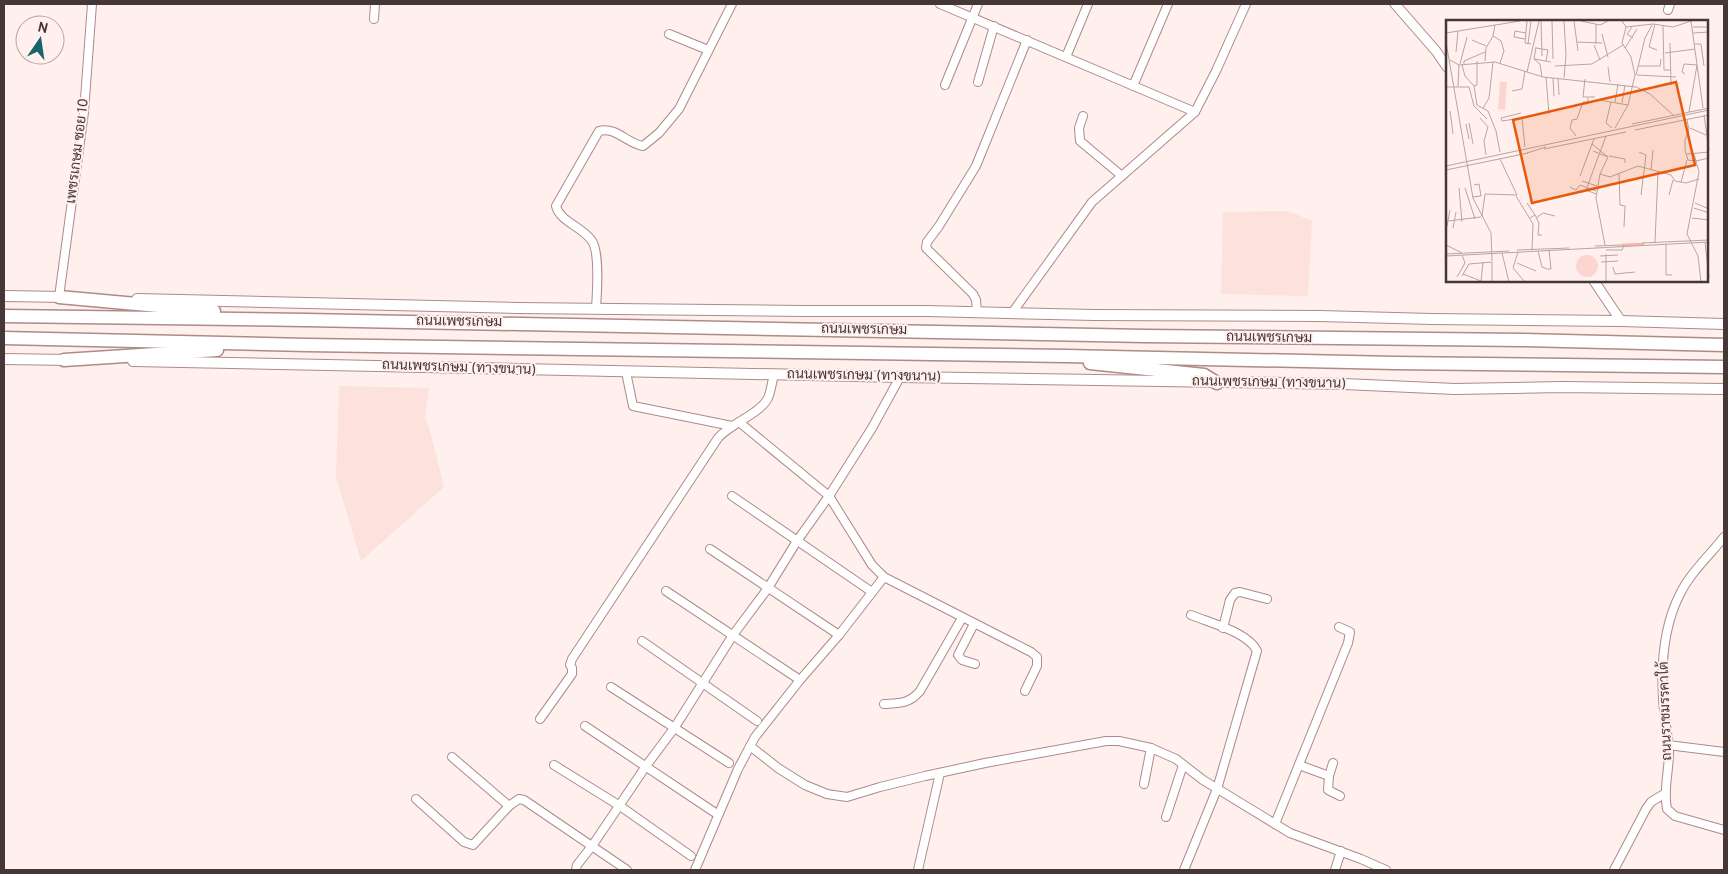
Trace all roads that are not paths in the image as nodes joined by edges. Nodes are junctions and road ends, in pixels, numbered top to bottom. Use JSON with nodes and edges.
{"nodes":[{"id":1,"x":92,"y":4,"type":"edge"},
{"id":2,"x":376,"y":4,"type":"edge"},
{"id":3,"x":732,"y":4,"type":"edge"},
{"id":4,"x":940,"y":4,"type":"edge"},
{"id":5,"x":978,"y":4,"type":"edge"},
{"id":6,"x":1088,"y":4,"type":"edge"},
{"id":7,"x":1168,"y":4,"type":"edge"},
{"id":8,"x":1246,"y":4,"type":"edge"},
{"id":9,"x":1395,"y":4,"type":"edge"},
{"id":10,"x":972,"y":17,"type":"junction"},
{"id":11,"x":374,"y":19,"type":"dead end"},
{"id":12,"x":994,"y":26,"type":"junction"},
{"id":13,"x":669,"y":34,"type":"dead end"},
{"id":14,"x":1027,"y":40,"type":"junction"},
{"id":15,"x":708,"y":50,"type":"junction"},
{"id":16,"x":1066,"y":57,"type":"junction"},
{"id":17,"x":1446,"y":66,"type":"edge"},
{"id":18,"x":978,"y":82,"type":"dead end"},
{"id":19,"x":945,"y":86,"type":"dead end"},
{"id":20,"x":1134,"y":86,"type":"junction"},
{"id":21,"x":1194,"y":112,"type":"junction"},
{"id":22,"x":1083,"y":116,"type":"dead end"},
{"id":23,"x":1122,"y":176,"type":"junction"},
{"id":24,"x":1595,"y":282,"type":"edge"},
{"id":25,"x":4,"y":296,"type":"edge"},
{"id":26,"x":59,"y":297,"type":"junction"},
{"id":27,"x":596,"y":308,"type":"junction"},
{"id":28,"x":977,"y":312,"type":"junction"},
{"id":29,"x":1012,"y":313,"type":"junction"},
{"id":30,"x":4,"y":316,"type":"edge"},
{"id":31,"x":306,"y":320,"type":"junction"},
{"id":32,"x":1621,"y":321,"type":"junction"},
{"id":33,"x":1724,"y":324,"type":"edge"},
{"id":34,"x":4,"y":338,"type":"edge"},
{"id":35,"x":307,"y":345,"type":"junction"},
{"id":36,"x":1724,"y":345,"type":"edge"},
{"id":37,"x":1066,"y":356,"type":"junction"},
{"id":38,"x":4,"y":359,"type":"edge"},
{"id":39,"x":64,"y":360,"type":"junction"},
{"id":40,"x":1724,"y":367,"type":"edge"},
{"id":41,"x":626,"y":372,"type":"junction"},
{"id":42,"x":774,"y":374,"type":"junction"},
{"id":43,"x":900,"y":377,"type":"junction"},
{"id":44,"x":1217,"y":383,"type":"junction"},
{"id":45,"x":1724,"y":389,"type":"edge"},
{"id":46,"x":735,"y":424,"type":"junction"},
{"id":47,"x":732,"y":496,"type":"dead end"},
{"id":48,"x":829,"y":496,"type":"junction"},
{"id":49,"x":1724,"y":537,"type":"edge"},
{"id":50,"x":797,"y":541,"type":"junction"},
{"id":51,"x":710,"y":550,"type":"dead end"},
{"id":52,"x":884,"y":577,"type":"junction"},
{"id":53,"x":768,"y":588,"type":"junction"},
{"id":54,"x":666,"y":591,"type":"dead end"},
{"id":55,"x":872,"y":592,"type":"junction"},
{"id":56,"x":1267,"y":599,"type":"dead end"},
{"id":57,"x":1191,"y":616,"type":"dead end"},
{"id":58,"x":962,"y":618,"type":"junction"},
{"id":59,"x":974,"y":624,"type":"junction"},
{"id":60,"x":1339,"y":626,"type":"dead end"},
{"id":61,"x":1223,"y":628,"type":"junction"},
{"id":62,"x":733,"y":635,"type":"junction"},
{"id":63,"x":839,"y":635,"type":"junction"},
{"id":64,"x":642,"y":641,"type":"dead end"},
{"id":65,"x":975,"y":664,"type":"dead end"},
{"id":66,"x":800,"y":680,"type":"junction"},
{"id":67,"x":703,"y":683,"type":"junction"},
{"id":68,"x":611,"y":687,"type":"dead end"},
{"id":69,"x":1025,"y":691,"type":"dead end"},
{"id":70,"x":884,"y":704,"type":"dead end"},
{"id":71,"x":540,"y":719,"type":"dead end"},
{"id":72,"x":757,"y":721,"type":"dead end"},
{"id":73,"x":585,"y":726,"type":"dead end"},
{"id":74,"x":675,"y":727,"type":"junction"},
{"id":75,"x":1668,"y":745,"type":"junction"},
{"id":76,"x":750,"y":746,"type":"junction"},
{"id":77,"x":1151,"y":748,"type":"junction"},
{"id":78,"x":1724,"y":752,"type":"edge"},
{"id":79,"x":452,"y":757,"type":"dead end"},
{"id":80,"x":729,"y":762,"type":"dead end"},
{"id":81,"x":1333,"y":763,"type":"dead end"},
{"id":82,"x":554,"y":765,"type":"dead end"},
{"id":83,"x":1183,"y":765,"type":"junction"},
{"id":84,"x":1299,"y":765,"type":"junction"},
{"id":85,"x":646,"y":766,"type":"junction"},
{"id":86,"x":940,"y":773,"type":"junction"},
{"id":87,"x":1329,"y":776,"type":"junction"},
{"id":88,"x":1144,"y":784,"type":"dead end"},
{"id":89,"x":1217,"y":789,"type":"junction"},
{"id":90,"x":1664,"y":794,"type":"junction"},
{"id":91,"x":1340,"y":796,"type":"dead end"},
{"id":92,"x":416,"y":799,"type":"dead end"},
{"id":93,"x":509,"y":806,"type":"junction"},
{"id":94,"x":620,"y":806,"type":"junction"},
{"id":95,"x":714,"y":812,"type":"dead end"},
{"id":96,"x":1166,"y":817,"type":"dead end"},
{"id":97,"x":1274,"y":824,"type":"junction"},
{"id":98,"x":1724,"y":830,"type":"edge"},
{"id":99,"x":592,"y":846,"type":"junction"},
{"id":100,"x":1341,"y":852,"type":"junction"},
{"id":101,"x":691,"y":856,"type":"dead end"},
{"id":102,"x":576,"y":870,"type":"edge"},
{"id":103,"x":627,"y":870,"type":"edge"},
{"id":104,"x":695,"y":870,"type":"edge"},
{"id":105,"x":918,"y":870,"type":"edge"},
{"id":106,"x":1184,"y":870,"type":"edge"},
{"id":107,"x":1335,"y":870,"type":"edge"},
{"id":108,"x":1386,"y":870,"type":"edge"},
{"id":109,"x":1614,"y":870,"type":"edge"}],
"edges":[{"from":1,"to":26,"type":"street","name":"เพชรเกษม ซอย 10"},
{"from":2,"to":11,"type":"street"},
{"from":3,"to":15,"type":"street"},
{"from":4,"to":10,"type":"street"},
{"from":5,"to":10,"type":"street"},
{"from":6,"to":16,"type":"street"},
{"from":7,"to":20,"type":"street"},
{"from":8,"to":21,"type":"street"},
{"from":9,"to":17,"type":"street"},
{"from":10,"to":12,"type":"street"},
{"from":10,"to":19,"type":"street"},
{"from":12,"to":14,"type":"street"},
{"from":12,"to":18,"type":"street"},
{"from":13,"to":15,"type":"street"},
{"from":14,"to":16,"type":"street"},
{"from":14,"to":28,"type":"street"},
{"from":15,"to":27,"type":"street"},
{"from":16,"to":20,"type":"street"},
{"from":20,"to":21,"type":"street"},
{"from":21,"to":23,"type":"street"},
{"from":22,"to":23,"type":"street"},
{"from":23,"to":29,"type":"street"},
{"from":24,"to":32,"type":"street"},
{"from":25,"to":26,"type":"main road"},
{"from":26,"to":27,"type":"main road"},
{"from":26,"to":31,"type":"highway"},
{"from":27,"to":28,"type":"main road"},
{"from":28,"to":29,"type":"main road"},
{"from":29,"to":32,"type":"main road"},
{"from":30,"to":31,"type":"highway","name":"ถนนเพชรเกษม"},
{"from":31,"to":36,"type":"highway","name":"ถนนเพชรเกษม"},
{"from":32,"to":33,"type":"main road"},
{"from":34,"to":35,"type":"highway","name":"ถนนเพชรเกษม"},
{"from":35,"to":37,"type":"highway","name":"ถนนเพชรเกษม"},
{"from":35,"to":39,"type":"highway"},
{"from":37,"to":40,"type":"highway","name":"ถนนเพชรเกษม"},
{"from":37,"to":44,"type":"highway"},
{"from":38,"to":39,"type":"main road","name":"ถนนเพชรเกษม (ทางขนาน)"},
{"from":39,"to":41,"type":"main road","name":"ถนนเพชรเกษม (ทางขนาน)"},
{"from":41,"to":42,"type":"main road","name":"ถนนเพชรเกษม (ทางขนาน)"},
{"from":41,"to":46,"type":"street"},
{"from":42,"to":43,"type":"main road","name":"ถนนเพชรเกษม (ทางขนาน)"},
{"from":42,"to":46,"type":"street"},
{"from":43,"to":44,"type":"main road","name":"ถนนเพชรเกษม (ทางขนาน)"},
{"from":43,"to":48,"type":"street"},
{"from":44,"to":45,"type":"main road","name":"ถนนเพชรเกษม (ทางขนาน)"},
{"from":46,"to":48,"type":"street"},
{"from":46,"to":71,"type":"street"},
{"from":47,"to":50,"type":"street"},
{"from":48,"to":50,"type":"street"},
{"from":48,"to":52,"type":"street"},
{"from":49,"to":75,"type":"street","name":"ถนนราชมรรคาใต้"},
{"from":50,"to":53,"type":"street"},
{"from":50,"to":55,"type":"street"},
{"from":51,"to":53,"type":"street"},
{"from":52,"to":55,"type":"street"},
{"from":52,"to":58,"type":"street"},
{"from":53,"to":62,"type":"street"},
{"from":53,"to":63,"type":"street"},
{"from":54,"to":62,"type":"street"},
{"from":55,"to":63,"type":"street"},
{"from":56,"to":61,"type":"street"},
{"from":57,"to":61,"type":"street"},
{"from":58,"to":59,"type":"street"},
{"from":58,"to":70,"type":"street"},
{"from":59,"to":65,"type":"street"},
{"from":59,"to":69,"type":"street"},
{"from":60,"to":84,"type":"street"},
{"from":61,"to":89,"type":"street"},
{"from":62,"to":66,"type":"street"},
{"from":62,"to":67,"type":"street"},
{"from":63,"to":66,"type":"street"},
{"from":64,"to":67,"type":"street"},
{"from":66,"to":76,"type":"street"},
{"from":67,"to":72,"type":"street"},
{"from":67,"to":74,"type":"street"},
{"from":68,"to":74,"type":"street"},
{"from":73,"to":85,"type":"street"},
{"from":74,"to":80,"type":"street"},
{"from":74,"to":85,"type":"street"},
{"from":75,"to":78,"type":"street"},
{"from":75,"to":90,"type":"street","name":"ถนนราชมรรคาใต้"},
{"from":76,"to":86,"type":"street"},
{"from":76,"to":104,"type":"street"},
{"from":77,"to":83,"type":"street"},
{"from":77,"to":86,"type":"street"},
{"from":77,"to":88,"type":"street"},
{"from":79,"to":93,"type":"street"},
{"from":81,"to":87,"type":"street"},
{"from":82,"to":94,"type":"street"},
{"from":83,"to":89,"type":"street"},
{"from":83,"to":96,"type":"street"},
{"from":84,"to":87,"type":"street"},
{"from":84,"to":97,"type":"street"},
{"from":85,"to":94,"type":"street"},
{"from":85,"to":95,"type":"street"},
{"from":86,"to":105,"type":"street"},
{"from":87,"to":91,"type":"street"},
{"from":89,"to":97,"type":"street"},
{"from":89,"to":106,"type":"street"},
{"from":90,"to":98,"type":"street"},
{"from":90,"to":109,"type":"street"},
{"from":92,"to":93,"type":"street"},
{"from":93,"to":99,"type":"street"},
{"from":94,"to":99,"type":"street"},
{"from":94,"to":101,"type":"street"},
{"from":97,"to":100,"type":"street"},
{"from":99,"to":102,"type":"street"},
{"from":99,"to":103,"type":"street"},
{"from":100,"to":107,"type":"street"},
{"from":100,"to":108,"type":"street"}]}
